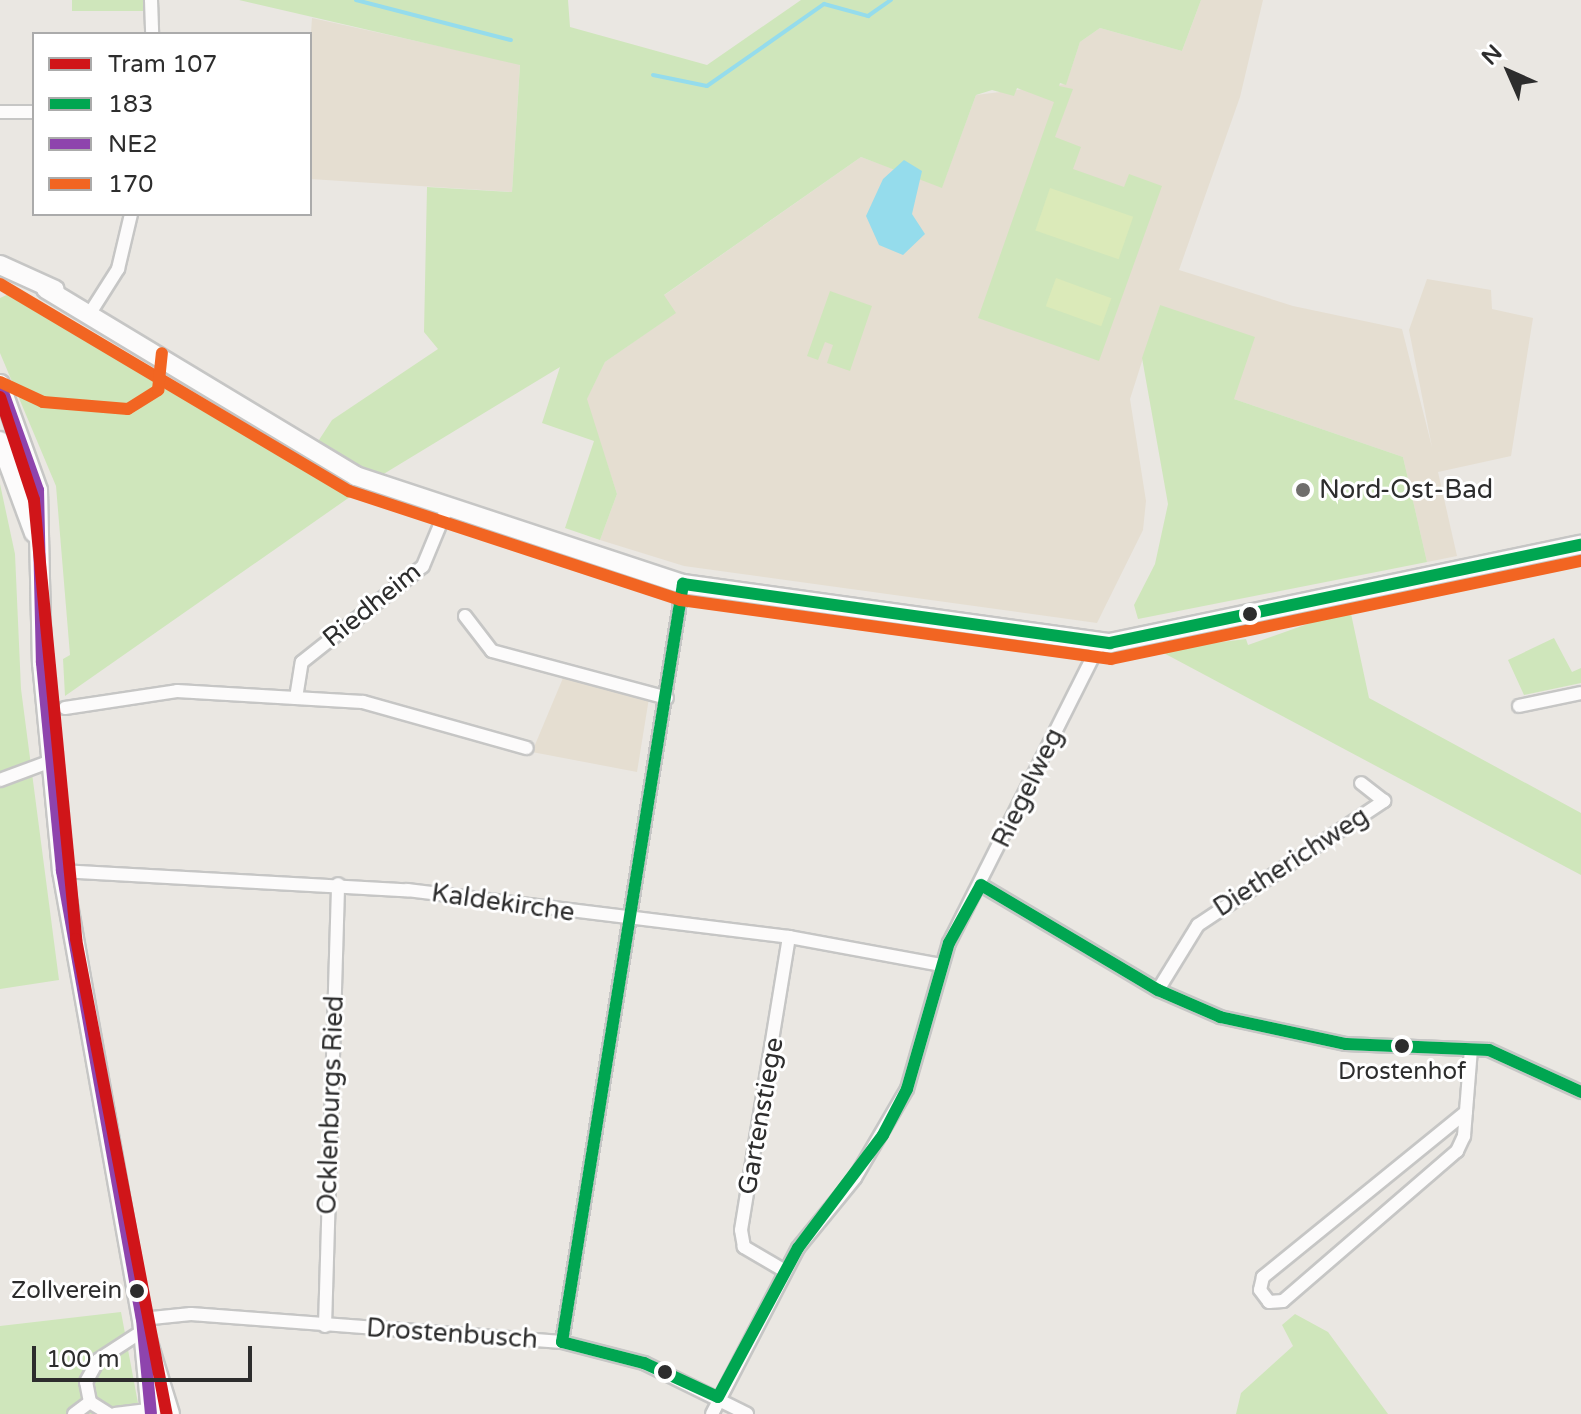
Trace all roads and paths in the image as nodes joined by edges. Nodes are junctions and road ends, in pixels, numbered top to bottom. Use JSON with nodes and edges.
{"nodes":[{"id":1,"x":151,"y":0,"type":"edge"},
{"id":2,"x":152,"y":32,"type":"edge"},
{"id":3,"x":0,"y":112,"type":"edge"},
{"id":4,"x":32,"y":112,"type":"edge"},
{"id":5,"x":131,"y":216,"type":"edge"},
{"id":6,"x":5,"y":271,"type":"edge"},
{"id":7,"x":94,"y":315,"type":"junction"},
{"id":8,"x":0,"y":384,"type":"edge"},
{"id":9,"x":1,"y":445,"type":"edge"},
{"id":10,"x":26,"y":445,"type":"junction"},
{"id":11,"x":447,"y":508,"type":"junction"},
{"id":12,"x":35,"y":535,"type":"junction"},
{"id":13,"x":1581,"y":545,"type":"edge"},
{"id":14,"x":683,"y":584,"type":"junction"},
{"id":15,"x":465,"y":616,"type":"dead end"},
{"id":16,"x":1100,"y":643,"type":"junction"},
{"id":17,"x":1581,"y":693,"type":"edge"},
{"id":18,"x":296,"y":698,"type":"junction"},
{"id":19,"x":667,"y":698,"type":"junction"},
{"id":20,"x":1519,"y":706,"type":"dead end"},
{"id":21,"x":65,"y":708,"type":"dead end"},
{"id":22,"x":527,"y":748,"type":"dead end"},
{"id":23,"x":51,"y":761,"type":"junction"},
{"id":24,"x":0,"y":780,"type":"edge"},
{"id":25,"x":1361,"y":783,"type":"dead end"},
{"id":26,"x":62,"y":871,"type":"junction"},
{"id":27,"x":338,"y":884,"type":"junction"},
{"id":28,"x":981,"y":885,"type":"junction"},
{"id":29,"x":628,"y":919,"type":"junction"},
{"id":30,"x":789,"y":937,"type":"junction"},
{"id":31,"x":941,"y":965,"type":"junction"},
{"id":32,"x":1158,"y":990,"type":"junction"},
{"id":33,"x":1471,"y":1049,"type":"junction"},
{"id":34,"x":1581,"y":1092,"type":"edge"},
{"id":35,"x":1466,"y":1112,"type":"junction"},
{"id":36,"x":785,"y":1271,"type":"junction"},
{"id":37,"x":143,"y":1324,"type":"junction"},
{"id":38,"x":325,"y":1326,"type":"junction"},
{"id":39,"x":562,"y":1342,"type":"junction"},
{"id":40,"x":718,"y":1397,"type":"junction"},
{"id":41,"x":90,"y":1402,"type":"junction"},
{"id":42,"x":151,"y":1412,"type":"edge"},
{"id":43,"x":74,"y":1414,"type":"edge"},
{"id":44,"x":109,"y":1414,"type":"edge"},
{"id":45,"x":115,"y":1414,"type":"edge"},
{"id":46,"x":170,"y":1414,"type":"edge"},
{"id":47,"x":712,"y":1414,"type":"edge"},
{"id":48,"x":747,"y":1414,"type":"edge"}],
"edges":[{"from":1,"to":2,"type":"street"},
{"from":3,"to":4,"type":"street"},
{"from":5,"to":7,"type":"street"},
{"from":6,"to":7,"type":"street"},
{"from":7,"to":11,"type":"street"},
{"from":8,"to":10,"type":"street"},
{"from":9,"to":10,"type":"street"},
{"from":9,"to":12,"type":"street"},
{"from":10,"to":12,"type":"street"},
{"from":11,"to":14,"type":"street"},
{"from":11,"to":18,"type":"street","name":"Riedheim"},
{"from":12,"to":23,"type":"street"},
{"from":13,"to":16,"type":"street"},
{"from":14,"to":16,"type":"street"},
{"from":14,"to":19,"type":"street"},
{"from":15,"to":19,"type":"street"},
{"from":16,"to":28,"type":"street","name":"Riegelweg"},
{"from":17,"to":20,"type":"street"},
{"from":18,"to":21,"type":"street"},
{"from":18,"to":22,"type":"street"},
{"from":19,"to":29,"type":"street"},
{"from":23,"to":24,"type":"street"},
{"from":23,"to":26,"type":"street"},
{"from":25,"to":32,"type":"street","name":"Dietherichweg"},
{"from":26,"to":27,"type":"street","name":"Kaldekirche"},
{"from":26,"to":37,"type":"street"},
{"from":27,"to":29,"type":"street","name":"Kaldekirche"},
{"from":27,"to":38,"type":"street","name":"Ocklenburgs Ried"},
{"from":28,"to":31,"type":"street","name":"Riegelweg"},
{"from":28,"to":32,"type":"street"},
{"from":29,"to":30,"type":"street","name":"Kaldekirche"},
{"from":29,"to":39,"type":"street"},
{"from":30,"to":31,"type":"street","name":"Kaldekirche"},
{"from":30,"to":36,"type":"street","name":"Gartenstiege"},
{"from":31,"to":36,"type":"street","name":"Riegelweg"},
{"from":32,"to":33,"type":"street"},
{"from":33,"to":34,"type":"street"},
{"from":33,"to":35,"type":"street"},
{"from":35,"to":35,"type":"street"},
{"from":36,"to":40,"type":"street","name":"Riegelweg"},
{"from":37,"to":38,"type":"street","name":"Drostenbusch"},
{"from":37,"to":41,"type":"street"},
{"from":37,"to":42,"type":"street"},
{"from":37,"to":46,"type":"street"},
{"from":38,"to":39,"type":"street","name":"Drostenbusch"},
{"from":39,"to":40,"type":"street","name":"Drostenbusch"},
{"from":40,"to":47,"type":"street","name":"Riegelweg"},
{"from":40,"to":48,"type":"street","name":"Drostenbusch"},
{"from":41,"to":43,"type":"street"},
{"from":41,"to":44,"type":"street"},
{"from":42,"to":45,"type":"street"}]}
